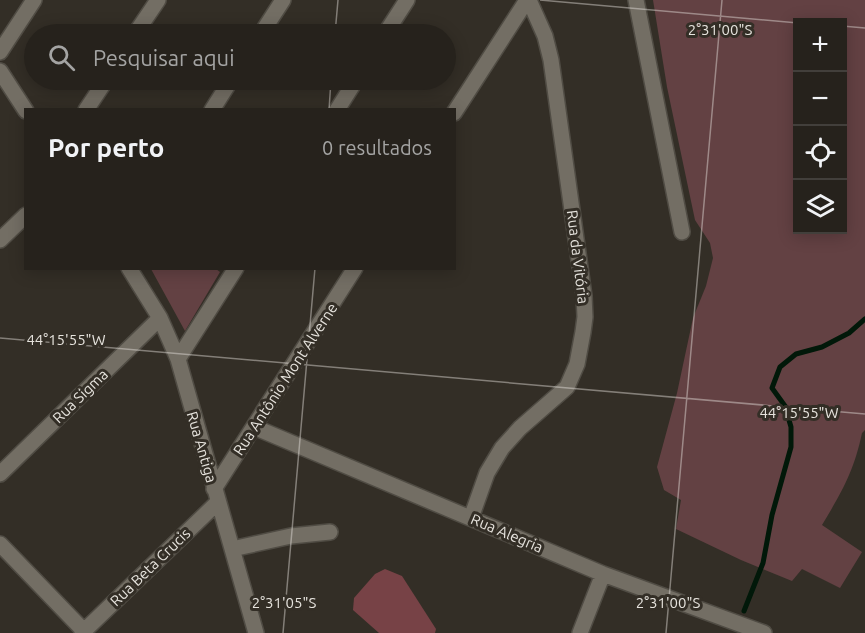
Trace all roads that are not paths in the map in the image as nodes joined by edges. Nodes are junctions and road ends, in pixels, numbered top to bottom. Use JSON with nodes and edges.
{"nodes":[{"id":1,"x":34,"y":0,"type":"edge"},
{"id":2,"x":158,"y":0,"type":"edge"},
{"id":3,"x":283,"y":0,"type":"edge"},
{"id":4,"x":407,"y":0,"type":"edge"},
{"id":5,"x":528,"y":0,"type":"edge"},
{"id":6,"x":636,"y":0,"type":"edge"},
{"id":7,"x":142,"y":24,"type":"edge"},
{"id":8,"x":267,"y":24,"type":"edge"},
{"id":9,"x":391,"y":24,"type":"edge"},
{"id":10,"x":0,"y":52,"type":"edge"},
{"id":11,"x":0,"y":71,"type":"edge"},
{"id":12,"x":100,"y":90,"type":"edge"},
{"id":13,"x":225,"y":90,"type":"edge"},
{"id":14,"x":350,"y":90,"type":"edge"},
{"id":15,"x":24,"y":108,"type":"edge"},
{"id":16,"x":88,"y":108,"type":"edge"},
{"id":17,"x":213,"y":108,"type":"edge"},
{"id":18,"x":338,"y":108,"type":"edge"},
{"id":19,"x":456,"y":111,"type":"edge"},
{"id":20,"x":24,"y":217,"type":"edge"},
{"id":21,"x":682,"y":232,"type":"dead end"},
{"id":22,"x":0,"y":240,"type":"edge"},
{"id":23,"x":130,"y":270,"type":"edge"},
{"id":24,"x":235,"y":270,"type":"edge"},
{"id":25,"x":354,"y":270,"type":"edge"},
{"id":26,"x":160,"y":318,"type":"junction"},
{"id":27,"x":178,"y":359,"type":"junction"},
{"id":28,"x":254,"y":427,"type":"junction"},
{"id":29,"x":0,"y":474,"type":"edge"},
{"id":30,"x":216,"y":495,"type":"junction"},
{"id":31,"x":471,"y":518,"type":"junction"},
{"id":32,"x":330,"y":532,"type":"dead end"},
{"id":33,"x":0,"y":544,"type":"edge"},
{"id":34,"x":232,"y":549,"type":"junction"},
{"id":35,"x":603,"y":573,"type":"junction"},
{"id":36,"x":83,"y":632,"type":"edge"},
{"id":37,"x":256,"y":633,"type":"edge"},
{"id":38,"x":580,"y":633,"type":"edge"},
{"id":39,"x":764,"y":633,"type":"edge"}],
"edges":[{"from":1,"to":10,"type":"street"},
{"from":2,"to":7,"type":"street"},
{"from":3,"to":8,"type":"street"},
{"from":4,"to":9,"type":"street"},
{"from":5,"to":19,"type":"street"},
{"from":5,"to":31,"type":"street","name":"Rua da Vitória"},
{"from":6,"to":21,"type":"street"},
{"from":11,"to":15,"type":"street"},
{"from":12,"to":16,"type":"street"},
{"from":13,"to":17,"type":"street"},
{"from":14,"to":18,"type":"street"},
{"from":20,"to":22,"type":"street"},
{"from":23,"to":26,"type":"street","name":"Rua Antiga"},
{"from":24,"to":27,"type":"street"},
{"from":25,"to":28,"type":"street","name":"Rua Antônio Mont Alverne"},
{"from":26,"to":27,"type":"street","name":"Rua Antiga"},
{"from":26,"to":29,"type":"street","name":"Rua Sigma"},
{"from":27,"to":30,"type":"street","name":"Rua Antiga"},
{"from":28,"to":30,"type":"street","name":"Rua Antônio Mont Alverne"},
{"from":28,"to":31,"type":"street","name":"Rua Alegria"},
{"from":30,"to":34,"type":"street","name":"Rua Antiga"},
{"from":30,"to":36,"type":"street","name":"Rua Beta Crucis"},
{"from":31,"to":35,"type":"street","name":"Rua Alegria"},
{"from":32,"to":34,"type":"street"},
{"from":33,"to":36,"type":"street"},
{"from":34,"to":37,"type":"street","name":"Rua Antiga"},
{"from":35,"to":38,"type":"street"},
{"from":35,"to":39,"type":"street","name":"Rua Alegria"}]}
